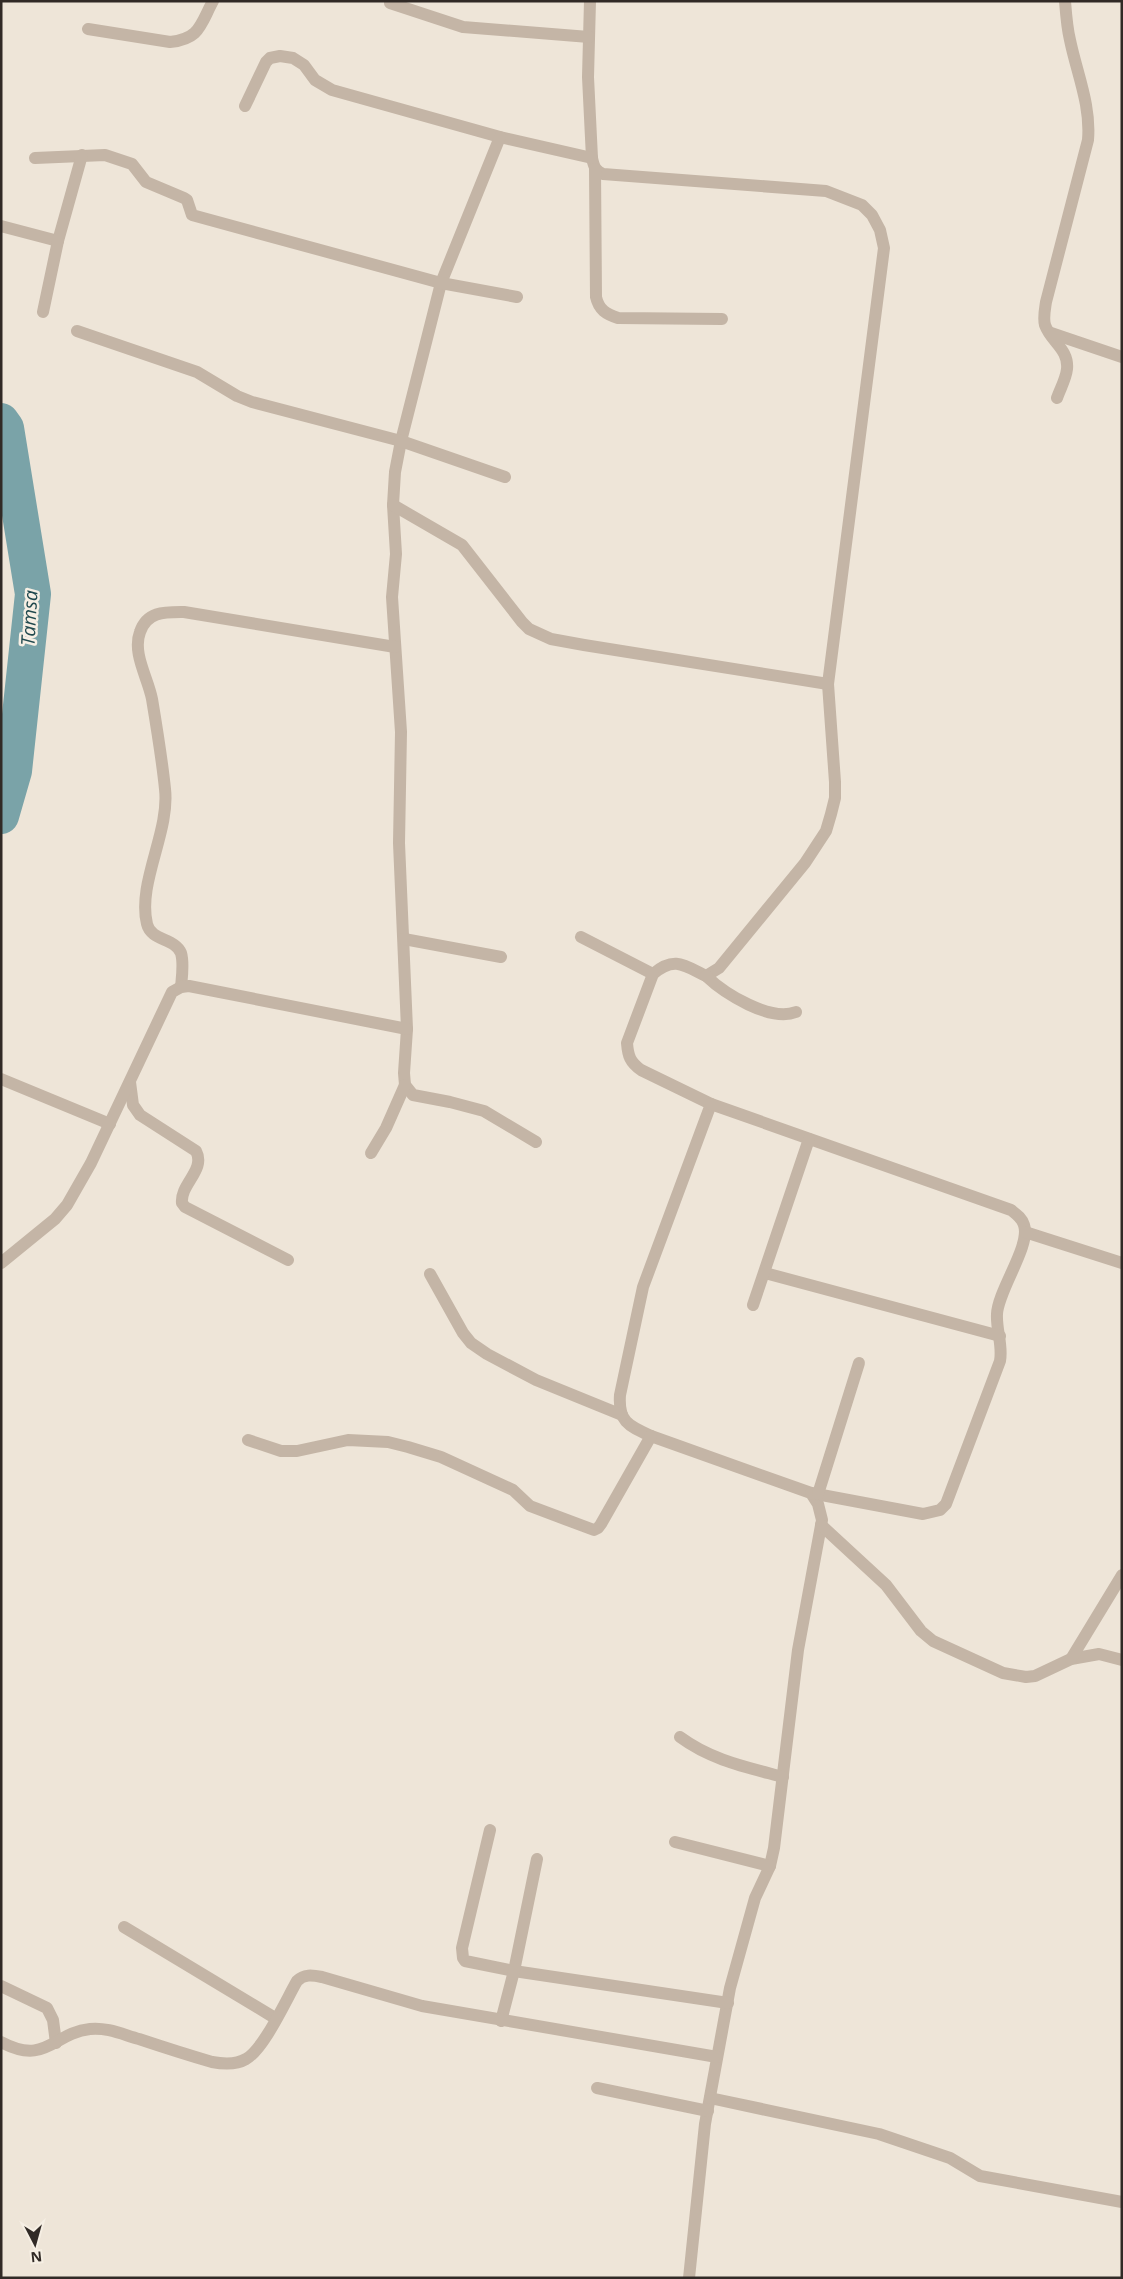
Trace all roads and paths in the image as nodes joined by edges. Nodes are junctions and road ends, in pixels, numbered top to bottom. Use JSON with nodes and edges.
{"nodes":[{"id":1,"x":213,"y":1,"type":"edge"},
{"id":2,"x":590,"y":1,"type":"edge"},
{"id":3,"x":1065,"y":1,"type":"edge"},
{"id":4,"x":390,"y":3,"type":"dead end"},
{"id":5,"x":88,"y":29,"type":"dead end"},
{"id":6,"x":589,"y":37,"type":"junction"},
{"id":7,"x":245,"y":106,"type":"dead end"},
{"id":8,"x":500,"y":137,"type":"junction"},
{"id":9,"x":82,"y":155,"type":"junction"},
{"id":10,"x":35,"y":158,"type":"dead end"},
{"id":11,"x":594,"y":164,"type":"junction"},
{"id":12,"x":1,"y":226,"type":"edge"},
{"id":13,"x":58,"y":241,"type":"junction"},
{"id":14,"x":441,"y":283,"type":"junction"},
{"id":15,"x":517,"y":297,"type":"dead end"},
{"id":16,"x":43,"y":312,"type":"dead end"},
{"id":17,"x":722,"y":319,"type":"dead end"},
{"id":18,"x":77,"y":331,"type":"dead end"},
{"id":19,"x":1050,"y":332,"type":"junction"},
{"id":20,"x":1122,"y":357,"type":"edge"},
{"id":21,"x":1057,"y":398,"type":"dead end"},
{"id":22,"x":401,"y":441,"type":"junction"},
{"id":23,"x":505,"y":477,"type":"dead end"},
{"id":24,"x":393,"y":504,"type":"junction"},
{"id":25,"x":395,"y":647,"type":"junction"},
{"id":26,"x":828,"y":684,"type":"junction"},
{"id":27,"x":581,"y":937,"type":"dead end"},
{"id":28,"x":404,"y":939,"type":"junction"},
{"id":29,"x":501,"y":957,"type":"dead end"},
{"id":30,"x":653,"y":974,"type":"junction"},
{"id":31,"x":706,"y":976,"type":"junction"},
{"id":32,"x":181,"y":987,"type":"junction"},
{"id":33,"x":796,"y":1012,"type":"dead end"},
{"id":34,"x":408,"y":1029,"type":"junction"},
{"id":35,"x":1,"y":1079,"type":"edge"},
{"id":36,"x":130,"y":1082,"type":"junction"},
{"id":37,"x":405,"y":1085,"type":"junction"},
{"id":38,"x":711,"y":1104,"type":"junction"},
{"id":39,"x":110,"y":1124,"type":"junction"},
{"id":40,"x":810,"y":1139,"type":"junction"},
{"id":41,"x":536,"y":1142,"type":"dead end"},
{"id":42,"x":371,"y":1153,"type":"dead end"},
{"id":43,"x":1025,"y":1232,"type":"junction"},
{"id":44,"x":288,"y":1260,"type":"dead end"},
{"id":45,"x":1,"y":1263,"type":"edge"},
{"id":46,"x":1122,"y":1263,"type":"edge"},
{"id":47,"x":765,"y":1273,"type":"junction"},
{"id":48,"x":430,"y":1274,"type":"dead end"},
{"id":49,"x":753,"y":1305,"type":"dead end"},
{"id":50,"x":1000,"y":1336,"type":"junction"},
{"id":51,"x":859,"y":1363,"type":"dead end"},
{"id":52,"x":622,"y":1415,"type":"junction"},
{"id":53,"x":651,"y":1436,"type":"junction"},
{"id":54,"x":248,"y":1440,"type":"dead end"},
{"id":55,"x":815,"y":1494,"type":"junction"},
{"id":56,"x":821,"y":1525,"type":"junction"},
{"id":57,"x":1122,"y":1575,"type":"edge"},
{"id":58,"x":1071,"y":1659,"type":"junction"},
{"id":59,"x":1122,"y":1660,"type":"edge"},
{"id":60,"x":680,"y":1736,"type":"dead end"},
{"id":61,"x":783,"y":1777,"type":"junction"},
{"id":62,"x":490,"y":1830,"type":"dead end"},
{"id":63,"x":675,"y":1842,"type":"dead end"},
{"id":64,"x":537,"y":1859,"type":"dead end"},
{"id":65,"x":770,"y":1866,"type":"junction"},
{"id":66,"x":124,"y":1927,"type":"dead end"},
{"id":67,"x":514,"y":1971,"type":"junction"},
{"id":68,"x":1,"y":1986,"type":"edge"},
{"id":69,"x":728,"y":2003,"type":"junction"},
{"id":70,"x":276,"y":2018,"type":"junction"},
{"id":71,"x":501,"y":2021,"type":"junction"},
{"id":72,"x":1,"y":2042,"type":"edge"},
{"id":73,"x":56,"y":2043,"type":"junction"},
{"id":74,"x":717,"y":2056,"type":"junction"},
{"id":75,"x":597,"y":2088,"type":"dead end"},
{"id":76,"x":709,"y":2105,"type":"junction"},
{"id":77,"x":1122,"y":2202,"type":"edge"},
{"id":78,"x":689,"y":2278,"type":"edge"}],
"edges":[{"from":1,"to":5,"type":"street"},
{"from":2,"to":6,"type":"street"},
{"from":3,"to":19,"type":"street"},
{"from":4,"to":6,"type":"street"},
{"from":6,"to":11,"type":"street"},
{"from":7,"to":8,"type":"street"},
{"from":8,"to":11,"type":"street"},
{"from":8,"to":14,"type":"street"},
{"from":9,"to":10,"type":"street"},
{"from":9,"to":13,"type":"street"},
{"from":9,"to":14,"type":"street"},
{"from":11,"to":17,"type":"street"},
{"from":11,"to":26,"type":"street"},
{"from":12,"to":13,"type":"street"},
{"from":13,"to":16,"type":"street"},
{"from":14,"to":15,"type":"street"},
{"from":14,"to":22,"type":"street"},
{"from":18,"to":22,"type":"street"},
{"from":19,"to":20,"type":"street"},
{"from":19,"to":21,"type":"street"},
{"from":22,"to":23,"type":"street"},
{"from":22,"to":24,"type":"street"},
{"from":24,"to":25,"type":"street"},
{"from":24,"to":26,"type":"street"},
{"from":25,"to":28,"type":"street"},
{"from":25,"to":32,"type":"street"},
{"from":26,"to":31,"type":"street"},
{"from":27,"to":30,"type":"street"},
{"from":28,"to":29,"type":"street"},
{"from":28,"to":34,"type":"street"},
{"from":30,"to":31,"type":"street"},
{"from":30,"to":38,"type":"street"},
{"from":31,"to":33,"type":"street"},
{"from":32,"to":34,"type":"street"},
{"from":32,"to":36,"type":"street"},
{"from":34,"to":37,"type":"street"},
{"from":35,"to":39,"type":"street"},
{"from":36,"to":39,"type":"street"},
{"from":36,"to":44,"type":"street"},
{"from":37,"to":41,"type":"street"},
{"from":37,"to":42,"type":"street"},
{"from":38,"to":40,"type":"street"},
{"from":38,"to":52,"type":"street"},
{"from":39,"to":45,"type":"street"},
{"from":40,"to":43,"type":"street"},
{"from":40,"to":47,"type":"street"},
{"from":43,"to":46,"type":"street"},
{"from":43,"to":50,"type":"street"},
{"from":47,"to":49,"type":"street"},
{"from":47,"to":50,"type":"street"},
{"from":48,"to":52,"type":"street"},
{"from":50,"to":55,"type":"street"},
{"from":51,"to":55,"type":"street"},
{"from":52,"to":53,"type":"street"},
{"from":53,"to":54,"type":"street"},
{"from":53,"to":55,"type":"street"},
{"from":55,"to":56,"type":"street"},
{"from":56,"to":58,"type":"street"},
{"from":56,"to":61,"type":"street"},
{"from":57,"to":58,"type":"street"},
{"from":58,"to":59,"type":"street"},
{"from":60,"to":61,"type":"street"},
{"from":61,"to":65,"type":"street"},
{"from":62,"to":67,"type":"street"},
{"from":63,"to":65,"type":"street"},
{"from":64,"to":67,"type":"street"},
{"from":65,"to":69,"type":"street"},
{"from":66,"to":70,"type":"street"},
{"from":67,"to":69,"type":"street"},
{"from":67,"to":71,"type":"street"},
{"from":68,"to":73,"type":"street"},
{"from":69,"to":74,"type":"street"},
{"from":70,"to":71,"type":"street"},
{"from":70,"to":73,"type":"street"},
{"from":71,"to":74,"type":"street"},
{"from":72,"to":73,"type":"street"},
{"from":74,"to":76,"type":"street"},
{"from":75,"to":76,"type":"street"},
{"from":76,"to":77,"type":"street"},
{"from":76,"to":78,"type":"street"}]}
